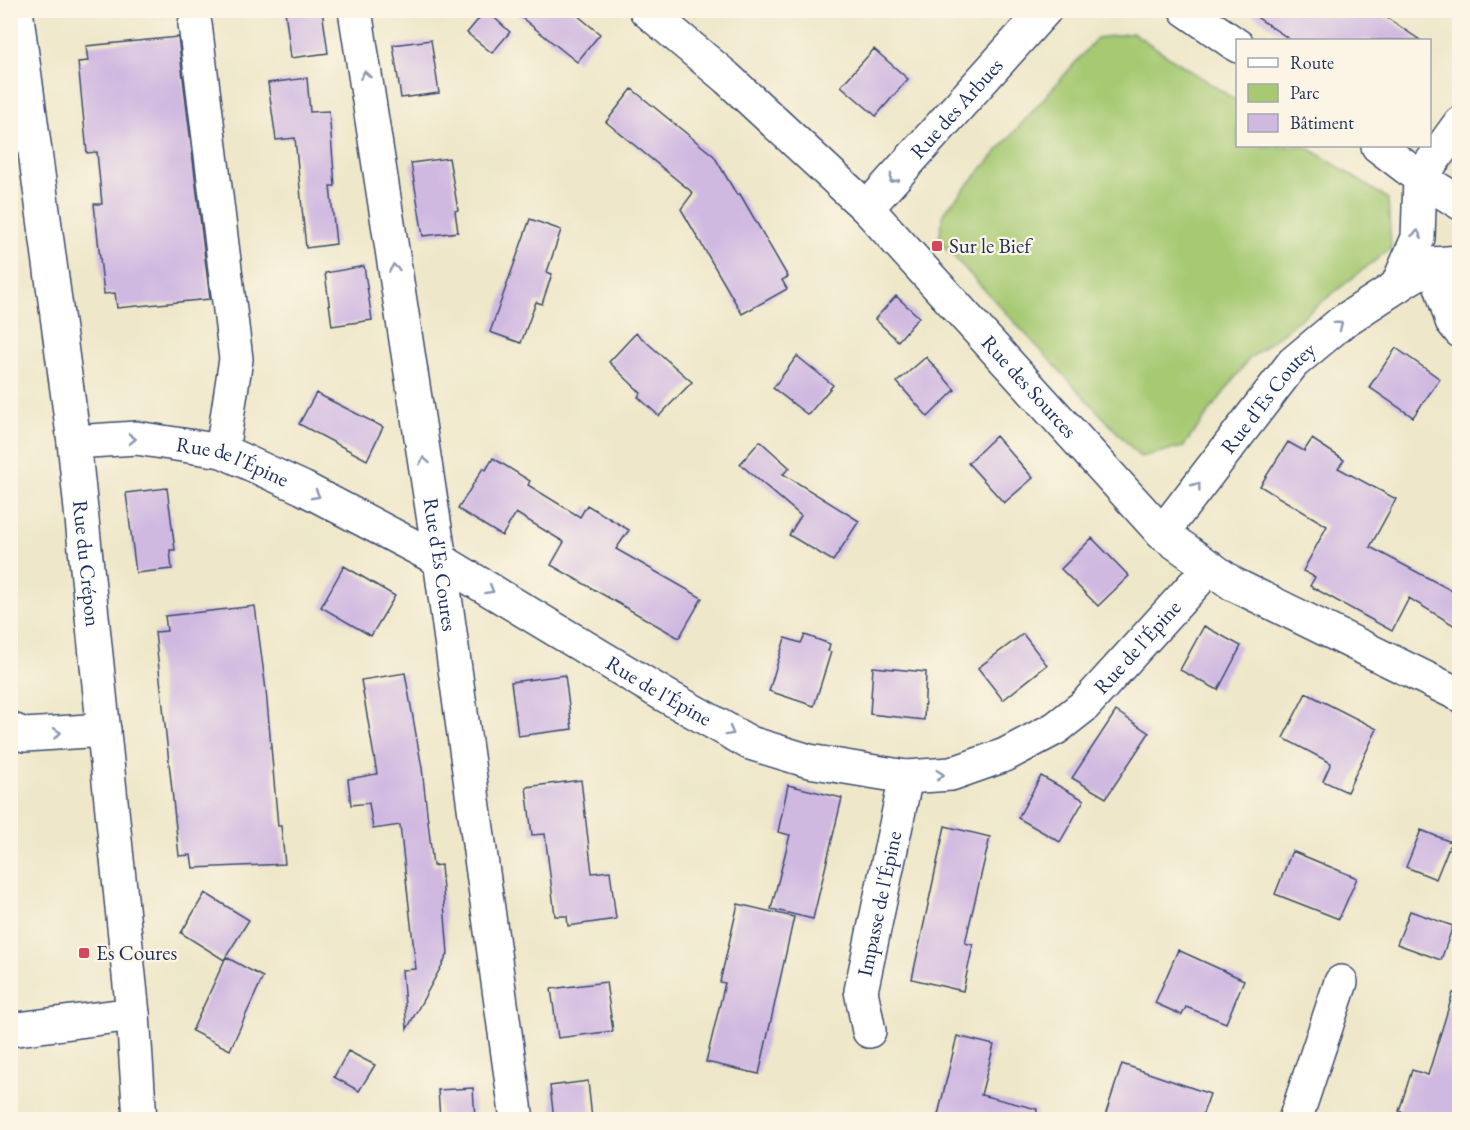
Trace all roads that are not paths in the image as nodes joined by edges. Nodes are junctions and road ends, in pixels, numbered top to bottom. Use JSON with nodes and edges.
{"nodes":[{"id":1,"x":16,"y":10,"type":"edge"},
{"id":2,"x":355,"y":10,"type":"edge"},
{"id":3,"x":646,"y":10,"type":"edge"},
{"id":4,"x":1045,"y":10,"type":"edge"},
{"id":5,"x":1186,"y":10,"type":"edge"},
{"id":6,"x":195,"y":24,"type":"dead end"},
{"id":7,"x":1236,"y":45,"type":"edge"},
{"id":8,"x":1460,"y":123,"type":"edge"},
{"id":9,"x":1379,"y":147,"type":"edge"},
{"id":10,"x":1420,"y":178,"type":"junction"},
{"id":11,"x":1460,"y":203,"type":"edge"},
{"id":12,"x":867,"y":208,"type":"junction"},
{"id":13,"x":1447,"y":263,"type":"edge"},
{"id":14,"x":1397,"y":286,"type":"junction"},
{"id":15,"x":1460,"y":331,"type":"edge"},
{"id":16,"x":74,"y":442,"type":"junction"},
{"id":17,"x":222,"y":451,"type":"junction"},
{"id":18,"x":1162,"y":533,"type":"junction"},
{"id":19,"x":440,"y":560,"type":"junction"},
{"id":20,"x":1210,"y":567,"type":"junction"},
{"id":21,"x":1460,"y":695,"type":"edge"},
{"id":22,"x":10,"y":729,"type":"edge"},
{"id":23,"x":104,"y":730,"type":"junction"},
{"id":24,"x":906,"y":777,"type":"junction"},
{"id":25,"x":1341,"y":982,"type":"dead end"},
{"id":26,"x":133,"y":1014,"type":"junction"},
{"id":27,"x":10,"y":1030,"type":"edge"},
{"id":28,"x":869,"y":1031,"type":"dead end"},
{"id":29,"x":140,"y":1119,"type":"edge"},
{"id":30,"x":517,"y":1119,"type":"edge"},
{"id":31,"x":1295,"y":1119,"type":"edge"}],
"edges":[{"from":1,"to":16,"type":"street","name":"Rue du Crépon"},
{"from":19,"to":2,"type":"street","name":"Rue d'Es Coures","one_way":true},
{"from":3,"to":12,"type":"street","name":"Rue des Sources"},
{"from":4,"to":12,"type":"street","name":"Rue des Arbues","one_way":true},
{"from":5,"to":7,"type":"street"},
{"from":6,"to":17,"type":"street"},
{"from":8,"to":10,"type":"street"},
{"from":9,"to":10,"type":"street"},
{"from":10,"to":11,"type":"street"},
{"from":14,"to":10,"type":"street","one_way":true},
{"from":12,"to":18,"type":"street","name":"Rue des Sources"},
{"from":13,"to":14,"type":"street","name":"Rue d'Es Coutey"},
{"from":13,"to":15,"type":"street"},
{"from":18,"to":14,"type":"street","name":"Rue d'Es Coutey","one_way":true},
{"from":16,"to":17,"type":"street","name":"Rue de l'Épine","one_way":true},
{"from":16,"to":23,"type":"street","name":"Rue du Crépon"},
{"from":17,"to":19,"type":"street","name":"Rue de l'Épine","one_way":true},
{"from":18,"to":20,"type":"street","name":"Rue des Sources"},
{"from":19,"to":24,"type":"street","name":"Rue de l'Épine","one_way":true},
{"from":19,"to":30,"type":"street","name":"Rue d'Es Coures"},
{"from":20,"to":21,"type":"street","name":"Rue des Sources"},
{"from":24,"to":20,"type":"street","name":"Rue de l'Épine","one_way":true},
{"from":22,"to":23,"type":"street","one_way":true},
{"from":23,"to":26,"type":"street","name":"Rue du Crépon"},
{"from":24,"to":28,"type":"street","name":"Impasse de l'Épine"},
{"from":25,"to":31,"type":"street"},
{"from":26,"to":27,"type":"street"},
{"from":26,"to":29,"type":"street","name":"Rue du Crépon"}]}
